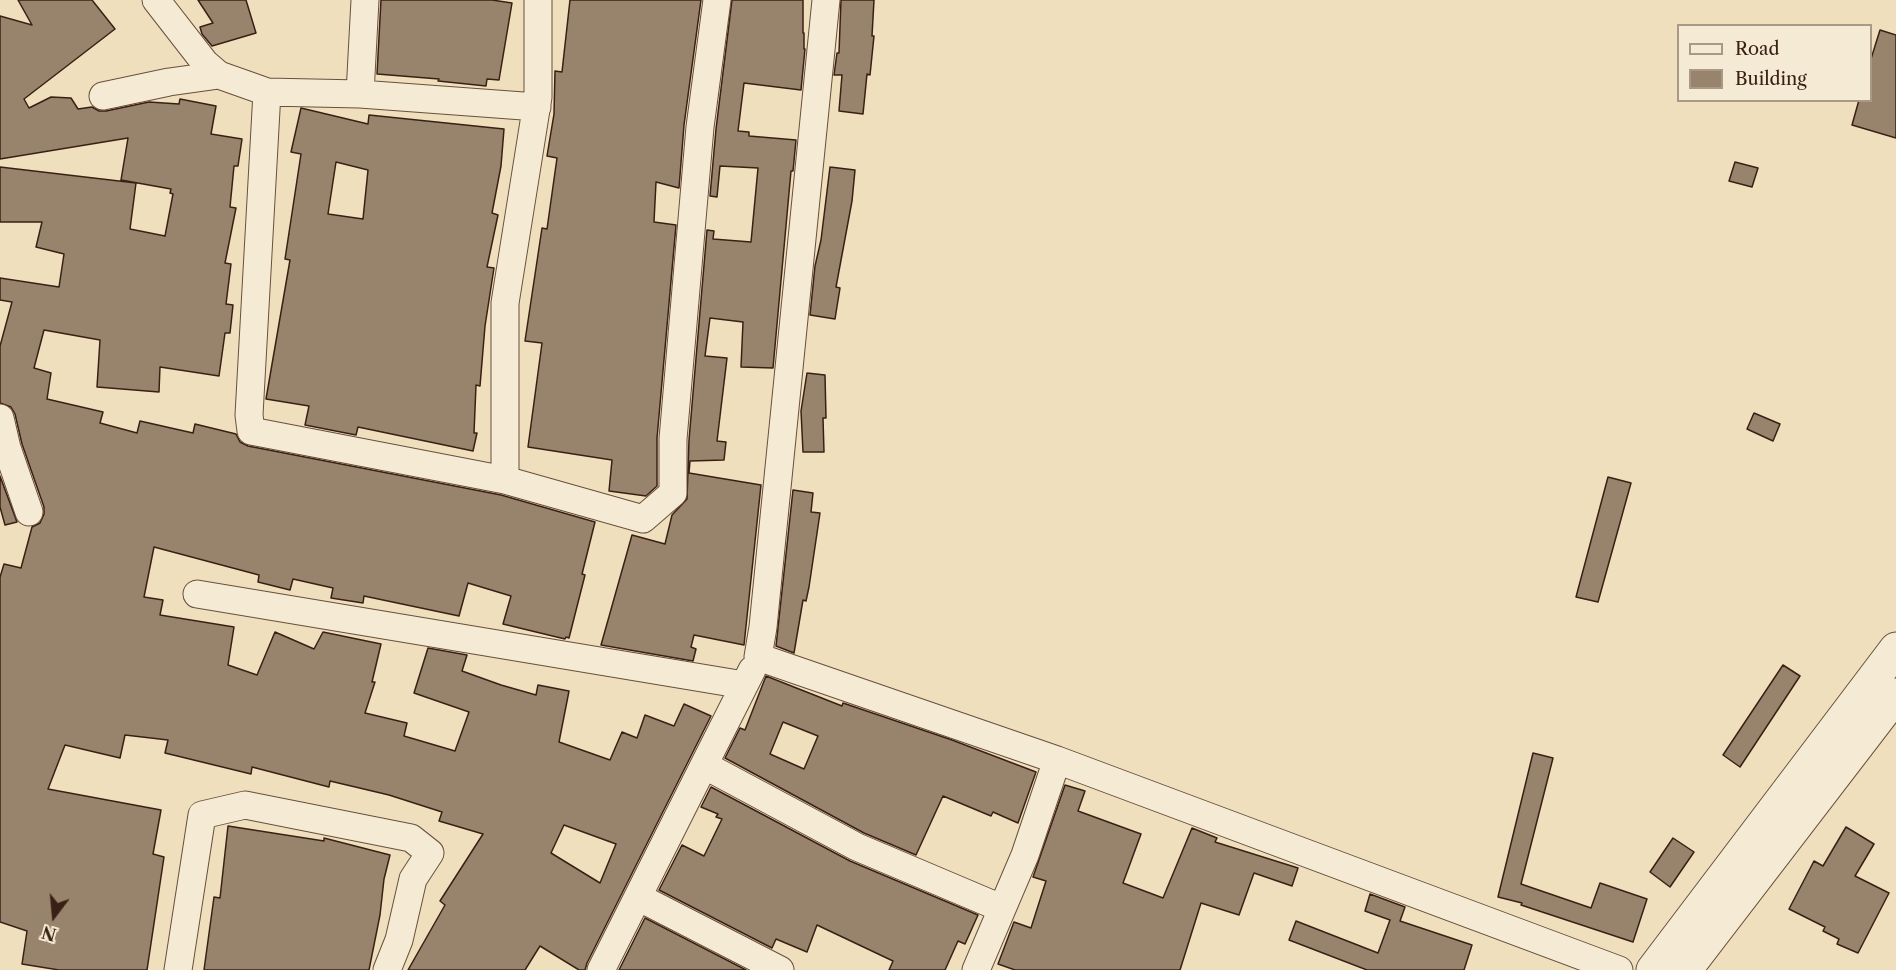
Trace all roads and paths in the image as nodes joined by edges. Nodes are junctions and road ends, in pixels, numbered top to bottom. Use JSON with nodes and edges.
{"nodes":[{"id":1,"x":156,"y":0,"type":"edge"},
{"id":2,"x":365,"y":0,"type":"edge"},
{"id":3,"x":538,"y":0,"type":"edge"},
{"id":4,"x":717,"y":0,"type":"edge"},
{"id":5,"x":826,"y":0,"type":"edge"},
{"id":6,"x":219,"y":75,"type":"junction"},
{"id":7,"x":267,"y":92,"type":"junction"},
{"id":8,"x":360,"y":94,"type":"junction"},
{"id":9,"x":104,"y":96,"type":"dead end"},
{"id":10,"x":537,"y":107,"type":"junction"},
{"id":11,"x":0,"y":418,"type":"edge"},
{"id":12,"x":505,"y":480,"type":"junction"},
{"id":13,"x":29,"y":512,"type":"dead end"},
{"id":14,"x":197,"y":594,"type":"dead end"},
{"id":15,"x":1896,"y":649,"type":"edge"},
{"id":16,"x":758,"y":657,"type":"junction"},
{"id":17,"x":744,"y":685,"type":"junction"},
{"id":18,"x":1896,"y":695,"type":"edge"},
{"id":19,"x":1057,"y":760,"type":"junction"},
{"id":20,"x":704,"y":765,"type":"junction"},
{"id":21,"x":638,"y":897,"type":"junction"},
{"id":22,"x":1001,"y":908,"type":"junction"},
{"id":23,"x":178,"y":970,"type":"edge"},
{"id":24,"x":387,"y":970,"type":"edge"},
{"id":25,"x":601,"y":970,"type":"edge"},
{"id":26,"x":780,"y":970,"type":"edge"},
{"id":27,"x":976,"y":970,"type":"edge"},
{"id":28,"x":1619,"y":970,"type":"edge"},
{"id":29,"x":1653,"y":970,"type":"edge"},
{"id":30,"x":1685,"y":970,"type":"edge"}],
"edges":[{"from":1,"to":6,"type":"street"},
{"from":2,"to":8,"type":"street"},
{"from":3,"to":10,"type":"street"},
{"from":4,"to":12,"type":"street"},
{"from":5,"to":16,"type":"street"},
{"from":6,"to":7,"type":"street"},
{"from":6,"to":9,"type":"street"},
{"from":7,"to":8,"type":"street"},
{"from":7,"to":12,"type":"street"},
{"from":8,"to":10,"type":"street"},
{"from":10,"to":12,"type":"street"},
{"from":11,"to":13,"type":"street"},
{"from":14,"to":17,"type":"street"},
{"from":15,"to":29,"type":"street"},
{"from":16,"to":17,"type":"street"},
{"from":16,"to":19,"type":"street"},
{"from":17,"to":20,"type":"street"},
{"from":18,"to":30,"type":"street"},
{"from":19,"to":22,"type":"street"},
{"from":19,"to":28,"type":"street"},
{"from":20,"to":21,"type":"street"},
{"from":20,"to":22,"type":"street"},
{"from":21,"to":25,"type":"street"},
{"from":21,"to":26,"type":"street"},
{"from":22,"to":27,"type":"street"},
{"from":23,"to":24,"type":"street"}]}
